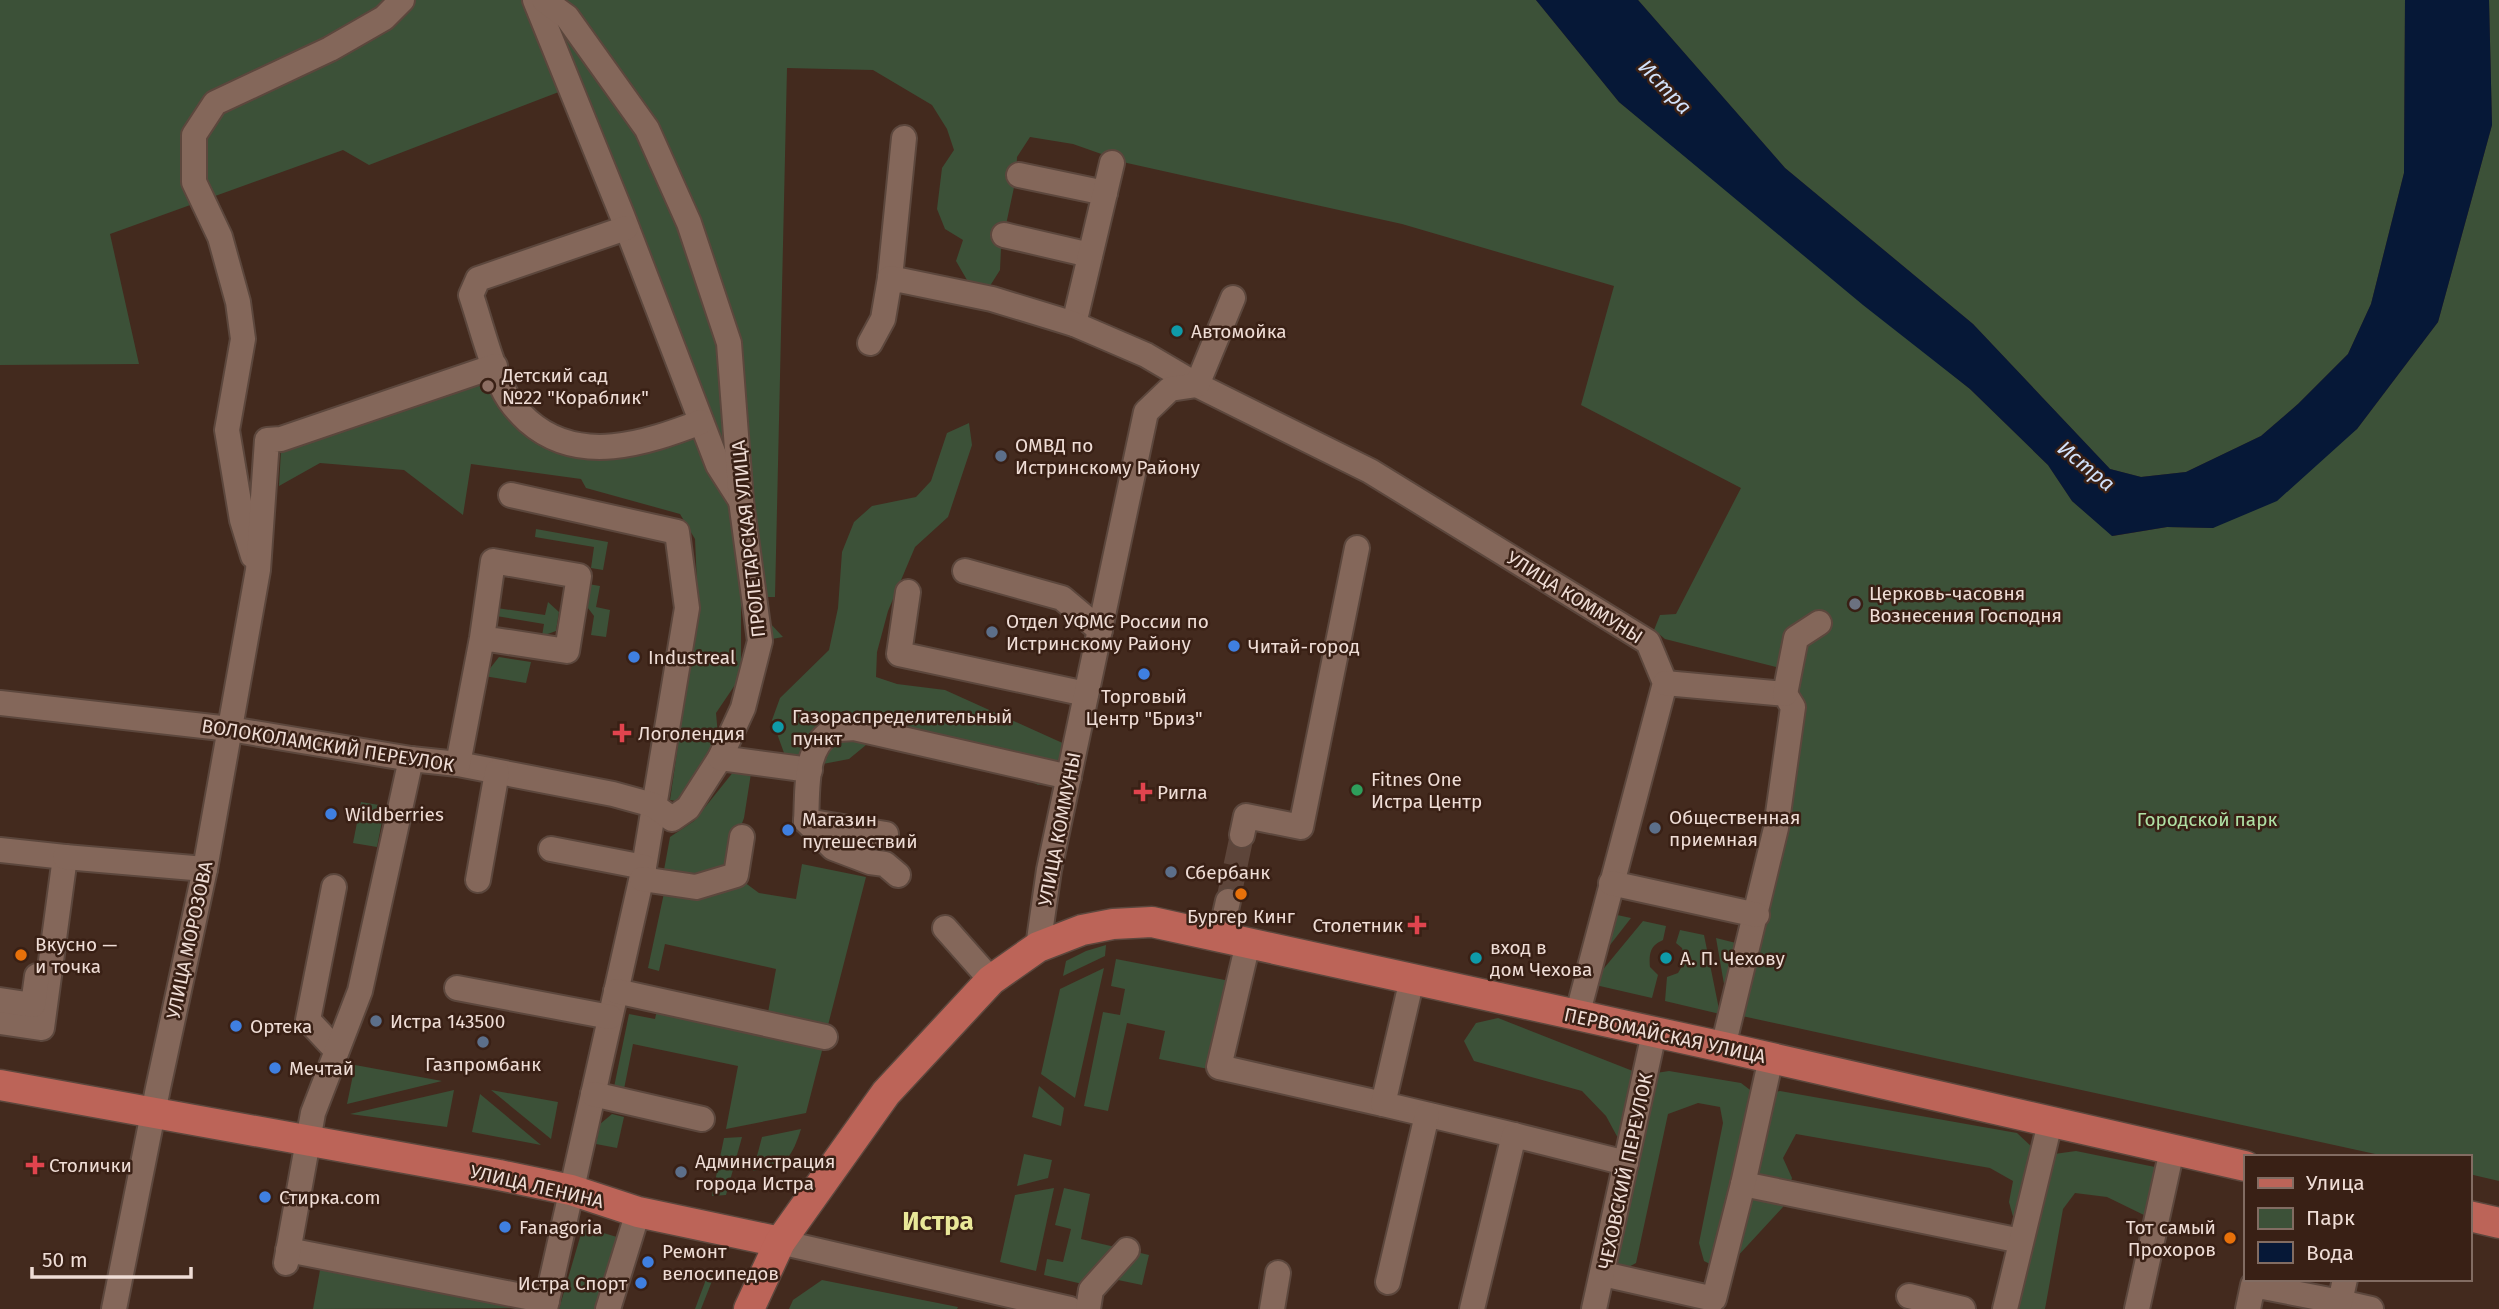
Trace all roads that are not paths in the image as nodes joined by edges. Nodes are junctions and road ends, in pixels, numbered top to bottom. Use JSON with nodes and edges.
{"nodes":[{"id":1,"x":402,"y":0,"type":"edge"},
{"id":2,"x":535,"y":0,"type":"edge"},
{"id":3,"x":544,"y":0,"type":"edge"},
{"id":4,"x":904,"y":138,"type":"dead end"},
{"id":5,"x":1112,"y":163,"type":"dead end"},
{"id":6,"x":1019,"y":175,"type":"dead end"},
{"id":7,"x":1105,"y":193,"type":"junction"},
{"id":8,"x":626,"y":228,"type":"junction"},
{"id":9,"x":1004,"y":235,"type":"dead end"},
{"id":10,"x":1090,"y":254,"type":"junction"},
{"id":11,"x":890,"y":278,"type":"junction"},
{"id":12,"x":1233,"y":298,"type":"dead end"},
{"id":13,"x":1083,"y":328,"type":"junction"},
{"id":14,"x":870,"y":343,"type":"dead end"},
{"id":15,"x":495,"y":366,"type":"junction"},
{"id":16,"x":1197,"y":386,"type":"junction"},
{"id":17,"x":701,"y":422,"type":"junction"},
{"id":18,"x":511,"y":495,"type":"dead end"},
{"id":19,"x":741,"y":501,"type":"junction"},
{"id":20,"x":1357,"y":548,"type":"dead end"},
{"id":21,"x":258,"y":570,"type":"junction"},
{"id":22,"x":965,"y":571,"type":"dead end"},
{"id":23,"x":908,"y":593,"type":"dead end"},
{"id":24,"x":1819,"y":623,"type":"dead end"},
{"id":25,"x":1100,"y":630,"type":"junction"},
{"id":26,"x":482,"y":638,"type":"junction"},
{"id":27,"x":1665,"y":683,"type":"junction"},
{"id":28,"x":1086,"y":694,"type":"junction"},
{"id":29,"x":1785,"y":694,"type":"junction"},
{"id":30,"x":0,"y":702,"type":"edge"},
{"id":31,"x":230,"y":729,"type":"junction"},
{"id":32,"x":720,"y":758,"type":"junction"},
{"id":33,"x":411,"y":759,"type":"junction"},
{"id":34,"x":458,"y":764,"type":"junction"},
{"id":35,"x":810,"y":770,"type":"junction"},
{"id":36,"x":497,"y":772,"type":"junction"},
{"id":37,"x":1069,"y":777,"type":"junction"},
{"id":38,"x":653,"y":805,"type":"junction"},
{"id":39,"x":806,"y":821,"type":"junction"},
{"id":40,"x":886,"y":834,"type":"dead end"},
{"id":41,"x":1242,"y":835,"type":"tunnel mouth"},
{"id":42,"x":742,"y":837,"type":"dead end"},
{"id":43,"x":551,"y":849,"type":"dead end"},
{"id":44,"x":0,"y":850,"type":"edge"},
{"id":45,"x":59,"y":856,"type":"junction"},
{"id":46,"x":205,"y":869,"type":"junction"},
{"id":47,"x":643,"y":873,"type":"junction"},
{"id":48,"x":898,"y":875,"type":"dead end"},
{"id":49,"x":478,"y":880,"type":"dead end"},
{"id":50,"x":1611,"y":883,"type":"junction"},
{"id":51,"x":334,"y":887,"type":"dead end"},
{"id":52,"x":1228,"y":901,"type":"tunnel mouth"},
{"id":53,"x":1756,"y":915,"type":"junction"},
{"id":54,"x":945,"y":928,"type":"dead end"},
{"id":55,"x":1234,"y":940,"type":"junction"},
{"id":56,"x":1038,"y":947,"type":"junction"},
{"id":57,"x":1412,"y":979,"type":"junction"},
{"id":58,"x":990,"y":980,"type":"junction"},
{"id":59,"x":457,"y":988,"type":"dead end"},
{"id":60,"x":616,"y":991,"type":"junction"},
{"id":61,"x":0,"y":1000,"type":"edge"},
{"id":62,"x":1577,"y":1016,"type":"junction"},
{"id":63,"x":610,"y":1017,"type":"junction"},
{"id":64,"x":0,"y":1022,"type":"edge"},
{"id":65,"x":1654,"y":1033,"type":"junction"},
{"id":66,"x":825,"y":1037,"type":"dead end"},
{"id":67,"x":1723,"y":1047,"type":"junction"},
{"id":68,"x":335,"y":1049,"type":"junction"},
{"id":69,"x":1771,"y":1058,"type":"junction"},
{"id":70,"x":0,"y":1085,"type":"edge"},
{"id":71,"x":593,"y":1094,"type":"junction"},
{"id":72,"x":1383,"y":1104,"type":"junction"},
{"id":73,"x":153,"y":1112,"type":"junction"},
{"id":74,"x":1427,"y":1115,"type":"junction"},
{"id":75,"x":702,"y":1119,"type":"dead end"},
{"id":76,"x":2050,"y":1123,"type":"junction"},
{"id":77,"x":1514,"y":1135,"type":"junction"},
{"id":78,"x":308,"y":1140,"type":"junction"},
{"id":79,"x":2172,"y":1150,"type":"junction"},
{"id":80,"x":1626,"y":1163,"type":"junction"},
{"id":81,"x":2244,"y":1166,"type":"edge"},
{"id":82,"x":1743,"y":1184,"type":"junction"},
{"id":83,"x":571,"y":1190,"type":"junction"},
{"id":84,"x":638,"y":1212,"type":"junction"},
{"id":85,"x":2471,"y":1216,"type":"edge"},
{"id":86,"x":2499,"y":1223,"type":"edge"},
{"id":87,"x":2021,"y":1241,"type":"junction"},
{"id":88,"x":780,"y":1242,"type":"junction"},
{"id":89,"x":1127,"y":1250,"type":"dead end"},
{"id":90,"x":1278,"y":1273,"type":"dead end"},
{"id":91,"x":1603,"y":1274,"type":"junction"},
{"id":92,"x":1388,"y":1282,"type":"dead end"},
{"id":93,"x":2343,"y":1291,"type":"edge"},
{"id":94,"x":1909,"y":1296,"type":"dead end"},
{"id":95,"x":975,"y":1298,"type":"edge"},
{"id":96,"x":546,"y":1305,"type":"edge"},
{"id":97,"x":114,"y":1309,"type":"edge"},
{"id":98,"x":608,"y":1309,"type":"edge"},
{"id":99,"x":749,"y":1309,"type":"edge"},
{"id":100,"x":1070,"y":1309,"type":"edge"},
{"id":101,"x":1088,"y":1309,"type":"edge"},
{"id":102,"x":1272,"y":1309,"type":"edge"},
{"id":103,"x":1472,"y":1309,"type":"edge"},
{"id":104,"x":1594,"y":1309,"type":"edge"},
{"id":105,"x":1963,"y":1309,"type":"edge"},
{"id":106,"x":2005,"y":1309,"type":"edge"},
{"id":107,"x":2137,"y":1309,"type":"edge"},
{"id":108,"x":2248,"y":1309,"type":"edge"},
{"id":109,"x":2371,"y":1309,"type":"edge"}],
"edges":[{"from":1,"to":21,"type":"street"},
{"from":2,"to":8,"type":"street"},
{"from":3,"to":19,"type":"street","name":"ПРОЛЕТАРСКАЯ УЛИЦА"},
{"from":4,"to":11,"type":"street"},
{"from":5,"to":7,"type":"street"},
{"from":6,"to":7,"type":"street"},
{"from":7,"to":10,"type":"street"},
{"from":8,"to":15,"type":"street"},
{"from":8,"to":17,"type":"street"},
{"from":9,"to":10,"type":"street"},
{"from":10,"to":13,"type":"street"},
{"from":11,"to":13,"type":"street","name":"УЛИЦА КОММУНЫ"},
{"from":11,"to":14,"type":"street"},
{"from":12,"to":16,"type":"street"},
{"from":13,"to":16,"type":"street","name":"УЛИЦА КОММУНЫ"},
{"from":15,"to":17,"type":"street"},
{"from":15,"to":21,"type":"street","name":"УЛИЦА МОРОЗОВА"},
{"from":16,"to":25,"type":"street","name":"УЛИЦА КОММУНЫ"},
{"from":16,"to":27,"type":"street","name":"УЛИЦА КОММУНЫ"},
{"from":17,"to":19,"type":"street"},
{"from":18,"to":38,"type":"street"},
{"from":19,"to":32,"type":"street","name":"ПРОЛЕТАРСКАЯ УЛИЦА"},
{"from":20,"to":41,"type":"street"},
{"from":21,"to":31,"type":"street","name":"УЛИЦА МОРОЗОВА"},
{"from":22,"to":25,"type":"street"},
{"from":23,"to":28,"type":"street"},
{"from":24,"to":29,"type":"street"},
{"from":25,"to":28,"type":"street","name":"УЛИЦА КОММУНЫ"},
{"from":26,"to":26,"type":"street"},
{"from":26,"to":34,"type":"street"},
{"from":27,"to":29,"type":"street"},
{"from":27,"to":50,"type":"street"},
{"from":28,"to":37,"type":"street","name":"УЛИЦА КОММУНЫ"},
{"from":29,"to":53,"type":"street"},
{"from":30,"to":31,"type":"street","name":"ВОЛОКОЛАМСКИЙ ПЕРЕУЛОК"},
{"from":31,"to":33,"type":"street","name":"ВОЛОКОЛАМСКИЙ ПЕРЕУЛОК"},
{"from":31,"to":46,"type":"street","name":"УЛИЦА МОРОЗОВА"},
{"from":32,"to":35,"type":"street"},
{"from":32,"to":38,"type":"street","name":"ПРОЛЕТАРСКАЯ УЛИЦА"},
{"from":33,"to":34,"type":"street","name":"ВОЛОКОЛАМСКИЙ ПЕРЕУЛОК"},
{"from":33,"to":68,"type":"street"},
{"from":34,"to":36,"type":"street","name":"ВОЛОКОЛАМСКИЙ ПЕРЕУЛОК"},
{"from":35,"to":37,"type":"street"},
{"from":35,"to":39,"type":"street"},
{"from":36,"to":38,"type":"street","name":"ВОЛОКОЛАМСКИЙ ПЕРЕУЛОК"},
{"from":36,"to":49,"type":"street"},
{"from":37,"to":56,"type":"street","name":"УЛИЦА КОММУНЫ"},
{"from":38,"to":47,"type":"street"},
{"from":39,"to":40,"type":"street"},
{"from":39,"to":48,"type":"street"},
{"from":42,"to":47,"type":"street"},
{"from":43,"to":47,"type":"street"},
{"from":44,"to":45,"type":"street"},
{"from":45,"to":46,"type":"street"},
{"from":45,"to":61,"type":"street"},
{"from":45,"to":64,"type":"street"},
{"from":46,"to":73,"type":"street","name":"УЛИЦА МОРОЗОВА"},
{"from":47,"to":60,"type":"street"},
{"from":50,"to":53,"type":"street"},
{"from":50,"to":62,"type":"street"},
{"from":51,"to":68,"type":"street"},
{"from":52,"to":55,"type":"street"},
{"from":53,"to":67,"type":"street"},
{"from":54,"to":58,"type":"street"},
{"from":55,"to":56,"type":"main road","name":"ПЕРВОМАЙСКАЯ УЛИЦА"},
{"from":55,"to":57,"type":"main road","name":"ПЕРВОМАЙСКАЯ УЛИЦА"},
{"from":55,"to":72,"type":"street"},
{"from":56,"to":58,"type":"main road","name":"ПЕРВОМАЙСКАЯ УЛИЦА"},
{"from":57,"to":62,"type":"main road","name":"ПЕРВОМАЙСКАЯ УЛИЦА"},
{"from":57,"to":72,"type":"street"},
{"from":58,"to":88,"type":"main road","name":"ПЕРВОМАЙСКАЯ УЛИЦА"},
{"from":59,"to":63,"type":"street"},
{"from":60,"to":63,"type":"street"},
{"from":60,"to":66,"type":"street"},
{"from":62,"to":65,"type":"main road","name":"ПЕРВОМАЙСКАЯ УЛИЦА"},
{"from":63,"to":71,"type":"street"},
{"from":65,"to":67,"type":"main road","name":"ПЕРВОМАЙСКАЯ УЛИЦА"},
{"from":65,"to":80,"type":"street","name":"ЧЕХОВСКИЙ ПЕРЕУЛОК"},
{"from":67,"to":69,"type":"main road","name":"ПЕРВОМАЙСКАЯ УЛИЦА"},
{"from":68,"to":78,"type":"street"},
{"from":69,"to":76,"type":"main road","name":"ПЕРВОМАЙСКАЯ УЛИЦА"},
{"from":69,"to":82,"type":"street"},
{"from":70,"to":73,"type":"main road","name":"УЛИЦА ЛЕНИНА"},
{"from":71,"to":75,"type":"street"},
{"from":71,"to":83,"type":"street"},
{"from":72,"to":74,"type":"street"},
{"from":73,"to":78,"type":"main road","name":"УЛИЦА ЛЕНИНА"},
{"from":73,"to":97,"type":"street","name":"УЛИЦА МОРОЗОВА"},
{"from":74,"to":77,"type":"street"},
{"from":74,"to":92,"type":"street"},
{"from":76,"to":79,"type":"main road","name":"ПЕРВОМАЙСКАЯ УЛИЦА"},
{"from":76,"to":87,"type":"street"},
{"from":77,"to":80,"type":"street"},
{"from":77,"to":103,"type":"street"},
{"from":78,"to":83,"type":"main road","name":"УЛИЦА ЛЕНИНА"},
{"from":78,"to":96,"type":"street"},
{"from":79,"to":81,"type":"main road","name":"ПЕРВОМАЙСКАЯ УЛИЦА"},
{"from":79,"to":107,"type":"street"},
{"from":80,"to":91,"type":"street","name":"ЧЕХОВСКИЙ ПЕРЕУЛОК"},
{"from":82,"to":87,"type":"street"},
{"from":82,"to":91,"type":"street"},
{"from":83,"to":84,"type":"main road","name":"УЛИЦА ЛЕНИНА"},
{"from":83,"to":96,"type":"street"},
{"from":84,"to":88,"type":"main road","name":"УЛИЦА ЛЕНИНА"},
{"from":84,"to":98,"type":"street"},
{"from":85,"to":86,"type":"main road"},
{"from":87,"to":106,"type":"street"},
{"from":88,"to":95,"type":"street","name":"УЛИЦА ЛЕНИНА"},
{"from":88,"to":99,"type":"main road","name":"ПЕРВОМАЙСКАЯ УЛИЦА"},
{"from":89,"to":101,"type":"street"},
{"from":90,"to":102,"type":"street"},
{"from":91,"to":104,"type":"street","name":"ЧЕХОВСКИЙ ПЕРЕУЛОК"},
{"from":93,"to":108,"type":"street"},
{"from":93,"to":109,"type":"street"},
{"from":94,"to":105,"type":"street"},
{"from":95,"to":100,"type":"street","name":"УЛИЦА ЛЕНИНА"}]}
